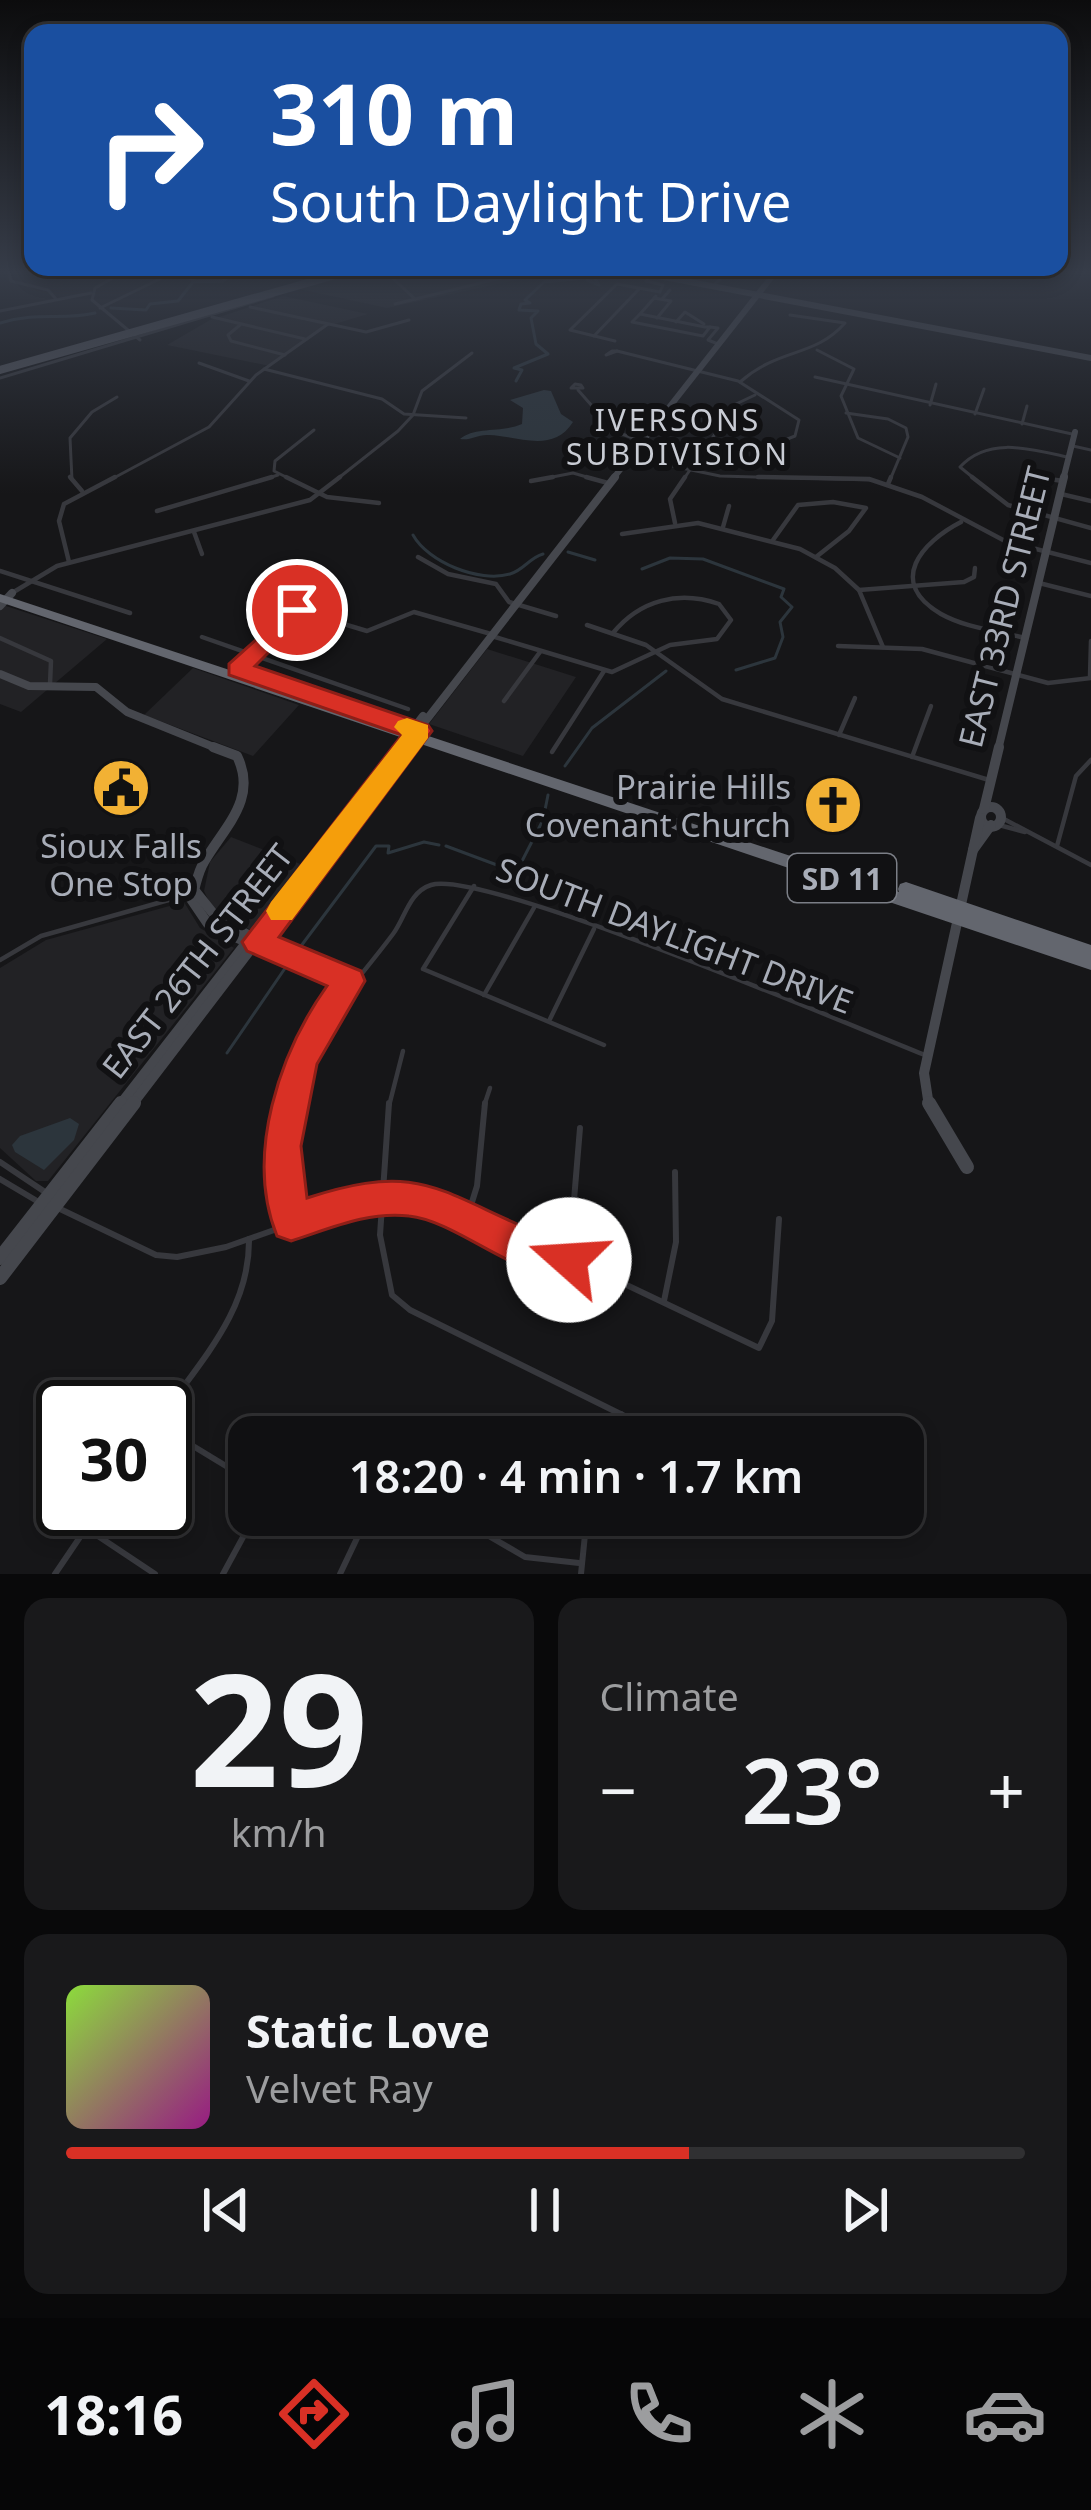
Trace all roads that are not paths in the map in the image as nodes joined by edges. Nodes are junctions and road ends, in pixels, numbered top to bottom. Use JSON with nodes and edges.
{"nodes":[{"id":1,"x":80,"y":347,"type":"edge"},
{"id":2,"x":107,"y":347,"type":"edge"},
{"id":3,"x":257,"y":347,"type":"edge"},
{"id":4,"x":295,"y":347,"type":"edge"},
{"id":5,"x":715,"y":347,"type":"edge"},
{"id":6,"x":1035,"y":347,"type":"edge"},
{"id":7,"x":814,"y":348,"type":"joint"},
{"id":8,"x":616,"y":352,"type":"dead end"},
{"id":9,"x":472,"y":353,"type":"dead end"},
{"id":10,"x":285,"y":355,"type":"junction"},
{"id":11,"x":1091,"y":358,"type":"edge"},
{"id":12,"x":199,"y":363,"type":"dead end"},
{"id":13,"x":264,"y":369,"type":"junction"},
{"id":14,"x":0,"y":372,"type":"edge"},
{"id":15,"x":695,"y":372,"type":"junction"},
{"id":16,"x":814,"y":377,"type":"dead end"},
{"id":17,"x":249,"y":381,"type":"junction"},
{"id":18,"x":740,"y":382,"type":"junction"},
{"id":19,"x":936,"y":384,"type":"dead end"},
{"id":20,"x":844,"y":387,"type":"junction"},
{"id":21,"x":984,"y":389,"type":"dead end"},
{"id":22,"x":578,"y":390,"type":"dead end"},
{"id":23,"x":758,"y":394,"type":"junction"},
{"id":24,"x":118,"y":397,"type":"dead end"},
{"id":25,"x":930,"y":405,"type":"junction"},
{"id":26,"x":1028,"y":406,"type":"dead end"},
{"id":27,"x":666,"y":410,"type":"junction"},
{"id":28,"x":845,"y":413,"type":"junction"},
{"id":29,"x":413,"y":415,"type":"junction"},
{"id":30,"x":975,"y":415,"type":"junction"},
{"id":31,"x":688,"y":416,"type":"dead end"},
{"id":32,"x":728,"y":417,"type":"junction"},
{"id":33,"x":466,"y":418,"type":"dead end"},
{"id":34,"x":748,"y":422,"type":"dead end"},
{"id":35,"x":1022,"y":424,"type":"junction"},
{"id":36,"x":314,"y":430,"type":"dead end"},
{"id":37,"x":1075,"y":434,"type":"joint"},
{"id":38,"x":641,"y":441,"type":"junction"},
{"id":39,"x":710,"y":442,"type":"junction"},
{"id":40,"x":789,"y":442,"type":"junction"},
{"id":41,"x":1072,"y":446,"type":"junction"},
{"id":42,"x":801,"y":447,"type":"dead end"},
{"id":43,"x":1091,"y":450,"type":"edge"},
{"id":44,"x":629,"y":457,"type":"junction"},
{"id":45,"x":900,"y":458,"type":"junction"},
{"id":46,"x":1069,"y":458,"type":"junction"},
{"id":47,"x":690,"y":471,"type":"junction"},
{"id":48,"x":278,"y":475,"type":"junction"},
{"id":49,"x":1025,"y":476,"type":"dead end"},
{"id":50,"x":531,"y":481,"type":"dead end"},
{"id":51,"x":1063,"y":481,"type":"junction"},
{"id":52,"x":608,"y":483,"type":"junction"},
{"id":53,"x":888,"y":484,"type":"junction"},
{"id":54,"x":82,"y":491,"type":"junction"},
{"id":55,"x":320,"y":494,"type":"junction"},
{"id":56,"x":1060,"y":494,"type":"junction"},
{"id":57,"x":1091,"y":501,"type":"edge"},
{"id":58,"x":379,"y":503,"type":"dead end"},
{"id":59,"x":729,"y":506,"type":"dead end"},
{"id":60,"x":157,"y":511,"type":"dead end"},
{"id":61,"x":1054,"y":519,"type":"junction"},
{"id":62,"x":963,"y":521,"type":"junction"},
{"id":63,"x":675,"y":523,"type":"junction"},
{"id":64,"x":723,"y":527,"type":"junction"},
{"id":65,"x":1091,"y":528,"type":"edge"},
{"id":66,"x":194,"y":532,"type":"junction"},
{"id":67,"x":622,"y":534,"type":"dead end"},
{"id":68,"x":773,"y":540,"type":"junction"},
{"id":69,"x":1046,"y":552,"type":"junction"},
{"id":70,"x":202,"y":554,"type":"dead end"},
{"id":71,"x":817,"y":556,"type":"junction"},
{"id":72,"x":418,"y":557,"type":"dead end"},
{"id":73,"x":69,"y":562,"type":"junction"},
{"id":74,"x":1091,"y":563,"type":"edge"},
{"id":75,"x":975,"y":568,"type":"dead end"},
{"id":76,"x":0,"y":571,"type":"edge"},
{"id":77,"x":315,"y":579,"type":"dead end"},
{"id":78,"x":29,"y":580,"type":"junction"},
{"id":79,"x":1039,"y":583,"type":"junction"},
{"id":80,"x":917,"y":585,"type":"junction"},
{"id":81,"x":860,"y":590,"type":"junction"},
{"id":82,"x":1091,"y":596,"type":"edge"},
{"id":83,"x":3,"y":598,"type":"edge"},
{"id":84,"x":514,"y":604,"type":"junction"},
{"id":85,"x":297,"y":610,"type":"junction"},
{"id":86,"x":130,"y":613,"type":"dead end"},
{"id":87,"x":556,"y":616,"type":"dead end"},
{"id":88,"x":587,"y":625,"type":"dead end"},
{"id":89,"x":613,"y":633,"type":"junction"},
{"id":90,"x":490,"y":635,"type":"junction"},
{"id":91,"x":202,"y":637,"type":"dead end"},
{"id":92,"x":0,"y":638,"type":"edge"},
{"id":93,"x":1025,"y":638,"type":"junction"},
{"id":94,"x":1091,"y":641,"type":"edge"},
{"id":95,"x":838,"y":646,"type":"dead end"},
{"id":96,"x":883,"y":647,"type":"junction"},
{"id":97,"x":540,"y":652,"type":"junction"},
{"id":98,"x":656,"y":652,"type":"junction"},
{"id":99,"x":253,"y":655,"type":"junction"},
{"id":100,"x":238,"y":669,"type":"junction"},
{"id":101,"x":0,"y":671,"type":"edge"},
{"id":102,"x":604,"y":671,"type":"junction"},
{"id":103,"x":1017,"y":675,"type":"junction"},
{"id":104,"x":1091,"y":679,"type":"edge"},
{"id":105,"x":48,"y":684,"type":"junction"},
{"id":106,"x":855,"y":698,"type":"dead end"},
{"id":107,"x":504,"y":701,"type":"dead end"},
{"id":108,"x":931,"y":706,"type":"dead end"},
{"id":109,"x":408,"y":709,"type":"dead end"},
{"id":110,"x":412,"y":734,"type":"junction"},
{"id":111,"x":839,"y":735,"type":"junction"},
{"id":112,"x":552,"y":752,"type":"dead end"},
{"id":113,"x":912,"y":757,"type":"junction"},
{"id":114,"x":1091,"y":760,"type":"edge"},
{"id":115,"x":989,"y":780,"type":"junction"},
{"id":116,"x":992,"y":818,"type":"junction"},
{"id":117,"x":1058,"y":846,"type":"junction"},
{"id":118,"x":1088,"y":862,"type":"edge"},
{"id":119,"x":475,"y":886,"type":"junction"},
{"id":120,"x":196,"y":892,"type":"junction"},
{"id":121,"x":535,"y":906,"type":"junction"},
{"id":122,"x":957,"y":912,"type":"junction"},
{"id":123,"x":594,"y":928,"type":"junction"},
{"id":124,"x":252,"y":939,"type":"junction"},
{"id":125,"x":1091,"y":952,"type":"edge"},
{"id":126,"x":0,"y":959,"type":"edge"},
{"id":127,"x":1091,"y":963,"type":"edge"},
{"id":128,"x":350,"y":981,"type":"junction"},
{"id":129,"x":484,"y":995,"type":"junction"},
{"id":130,"x":550,"y":1019,"type":"junction"},
{"id":131,"x":604,"y":1045,"type":"dead end"},
{"id":132,"x":403,"y":1051,"type":"dead end"},
{"id":133,"x":925,"y":1055,"type":"junction"},
{"id":134,"x":490,"y":1088,"type":"dead end"},
{"id":135,"x":580,"y":1128,"type":"dead end"},
{"id":136,"x":0,"y":1162,"type":"edge"},
{"id":137,"x":968,"y":1168,"type":"dead end"},
{"id":138,"x":675,"y":1172,"type":"dead end"},
{"id":139,"x":0,"y":1179,"type":"edge"},
{"id":140,"x":384,"y":1197,"type":"junction"},
{"id":141,"x":49,"y":1202,"type":"junction"},
{"id":142,"x":467,"y":1218,"type":"junction"},
{"id":143,"x":779,"y":1219,"type":"dead end"},
{"id":144,"x":291,"y":1222,"type":"junction"},
{"id":145,"x":249,"y":1238,"type":"junction"},
{"id":146,"x":0,"y":1258,"type":"edge"},
{"id":147,"x":569,"y":1260,"type":"junction"},
{"id":148,"x":0,"y":1278,"type":"edge"},
{"id":149,"x":664,"y":1301,"type":"junction"},
{"id":150,"x":187,"y":1380,"type":"edge"},
{"id":151,"x":621,"y":1414,"type":"joint"},
{"id":152,"x":625,"y":1416,"type":"edge"},
{"id":153,"x":192,"y":1445,"type":"edge"},
{"id":154,"x":228,"y":1467,"type":"edge"},
{"id":155,"x":81,"y":1536,"type":"edge"},
{"id":156,"x":98,"y":1536,"type":"edge"},
{"id":157,"x":244,"y":1536,"type":"edge"},
{"id":158,"x":358,"y":1536,"type":"edge"},
{"id":159,"x":489,"y":1536,"type":"edge"},
{"id":160,"x":584,"y":1536,"type":"edge"},
{"id":161,"x":579,"y":1563,"type":"junction"},
{"id":162,"x":55,"y":1574,"type":"edge"},
{"id":163,"x":155,"y":1574,"type":"edge"},
{"id":164,"x":224,"y":1574,"type":"edge"},
{"id":165,"x":340,"y":1574,"type":"edge"},
{"id":166,"x":581,"y":1574,"type":"edge"}],
"edges":[{"from":1,"to":14,"type":"main road"},
{"from":2,"to":14,"type":"street"},
{"from":3,"to":10,"type":"street"},
{"from":4,"to":10,"type":"street"},
{"from":5,"to":15,"type":"main road","name":"EAST 26TH STREET"},
{"from":6,"to":11,"type":"main road"},
{"from":7,"to":18,"type":"street"},
{"from":7,"to":20,"type":"street"},
{"from":8,"to":15,"type":"street"},
{"from":9,"to":29,"type":"street"},
{"from":10,"to":13,"type":"street"},
{"from":12,"to":17,"type":"street"},
{"from":13,"to":17,"type":"street"},
{"from":13,"to":29,"type":"street"},
{"from":15,"to":18,"type":"street"},
{"from":15,"to":27,"type":"main road","name":"EAST 26TH STREET"},
{"from":16,"to":20,"type":"street"},
{"from":17,"to":54,"type":"street"},
{"from":18,"to":23,"type":"street"},
{"from":19,"to":25,"type":"street"},
{"from":20,"to":25,"type":"street"},
{"from":20,"to":28,"type":"street"},
{"from":21,"to":30,"type":"street"},
{"from":22,"to":38,"type":"street"},
{"from":23,"to":32,"type":"street"},
{"from":23,"to":40,"type":"street"},
{"from":24,"to":54,"type":"street"},
{"from":25,"to":30,"type":"street"},
{"from":26,"to":35,"type":"street"},
{"from":27,"to":31,"type":"street"},
{"from":27,"to":38,"type":"main road","name":"EAST 26TH STREET"},
{"from":28,"to":45,"type":"street"},
{"from":28,"to":45,"type":"street"},
{"from":29,"to":33,"type":"street"},
{"from":29,"to":55,"type":"street"},
{"from":30,"to":35,"type":"street"},
{"from":32,"to":34,"type":"street"},
{"from":32,"to":39,"type":"street"},
{"from":35,"to":37,"type":"street"},
{"from":36,"to":48,"type":"street"},
{"from":37,"to":41,"type":"main road","name":"EAST 33RD STREET"},
{"from":38,"to":44,"type":"main road","name":"EAST 26TH STREET"},
{"from":39,"to":40,"type":"street"},
{"from":39,"to":47,"type":"street"},
{"from":40,"to":42,"type":"street"},
{"from":41,"to":43,"type":"street"},
{"from":41,"to":46,"type":"main road","name":"EAST 33RD STREET"},
{"from":44,"to":47,"type":"street"},
{"from":44,"to":52,"type":"main road","name":"EAST 26TH STREET"},
{"from":45,"to":53,"type":"street"},
{"from":46,"to":51,"type":"main road","name":"EAST 33RD STREET"},
{"from":46,"to":61,"type":"street"},
{"from":47,"to":53,"type":"street"},
{"from":47,"to":63,"type":"street"},
{"from":48,"to":55,"type":"street"},
{"from":48,"to":60,"type":"street"},
{"from":49,"to":51,"type":"street"},
{"from":50,"to":52,"type":"street"},
{"from":51,"to":56,"type":"main road","name":"EAST 33RD STREET"},
{"from":52,"to":84,"type":"main road","name":"EAST 26TH STREET"},
{"from":53,"to":62,"type":"street"},
{"from":54,"to":73,"type":"street"},
{"from":55,"to":58,"type":"street"},
{"from":55,"to":66,"type":"street"},
{"from":56,"to":57,"type":"street"},
{"from":56,"to":61,"type":"main road","name":"EAST 33RD STREET"},
{"from":59,"to":64,"type":"street"},
{"from":61,"to":65,"type":"street"},
{"from":61,"to":69,"type":"main road","name":"EAST 33RD STREET"},
{"from":62,"to":69,"type":"street"},
{"from":62,"to":80,"type":"street"},
{"from":63,"to":64,"type":"street"},
{"from":63,"to":67,"type":"street"},
{"from":64,"to":68,"type":"street"},
{"from":66,"to":70,"type":"street"},
{"from":66,"to":73,"type":"street"},
{"from":68,"to":71,"type":"street"},
{"from":68,"to":71,"type":"street"},
{"from":69,"to":74,"type":"street"},
{"from":69,"to":79,"type":"main road","name":"EAST 33RD STREET"},
{"from":71,"to":81,"type":"street"},
{"from":72,"to":84,"type":"street"},
{"from":73,"to":78,"type":"street"},
{"from":75,"to":80,"type":"street"},
{"from":76,"to":78,"type":"street"},
{"from":77,"to":85,"type":"street"},
{"from":78,"to":83,"type":"street"},
{"from":78,"to":86,"type":"street"},
{"from":79,"to":82,"type":"street"},
{"from":79,"to":93,"type":"main road","name":"EAST 33RD STREET"},
{"from":80,"to":81,"type":"street"},
{"from":80,"to":93,"type":"street"},
{"from":81,"to":96,"type":"street"},
{"from":83,"to":100,"type":"highway","number":"SD 11"},
{"from":83,"to":110,"type":"highway","number":"SD 11"},
{"from":84,"to":87,"type":"street"},
{"from":84,"to":90,"type":"main road","name":"EAST 26TH STREET"},
{"from":85,"to":90,"type":"street"},
{"from":85,"to":99,"type":"street"},
{"from":88,"to":89,"type":"street"},
{"from":89,"to":98,"type":"street"},
{"from":89,"to":98,"type":"street"},
{"from":90,"to":97,"type":"street"},
{"from":90,"to":110,"type":"main road","name":"EAST 26TH STREET"},
{"from":91,"to":99,"type":"street"},
{"from":92,"to":105,"type":"street"},
{"from":93,"to":103,"type":"main road","name":"EAST 33RD STREET"},
{"from":94,"to":104,"type":"street"},
{"from":95,"to":96,"type":"street"},
{"from":96,"to":103,"type":"street"},
{"from":97,"to":102,"type":"street"},
{"from":97,"to":107,"type":"street"},
{"from":98,"to":102,"type":"street"},
{"from":98,"to":111,"type":"street"},
{"from":99,"to":100,"type":"street"},
{"from":99,"to":109,"type":"street"},
{"from":100,"to":110,"type":"highway","number":"SD 11"},
{"from":101,"to":105,"type":"main road"},
{"from":102,"to":112,"type":"street"},
{"from":103,"to":104,"type":"street"},
{"from":103,"to":115,"type":"main road","name":"EAST 33RD STREET"},
{"from":105,"to":120,"type":"main road"},
{"from":106,"to":111,"type":"street"},
{"from":108,"to":113,"type":"street"},
{"from":110,"to":122,"type":"highway","number":"SD 11"},
{"from":110,"to":124,"type":"main road","name":"EAST 26TH STREET"},
{"from":111,"to":113,"type":"street"},
{"from":113,"to":115,"type":"street"},
{"from":114,"to":117,"type":"street"},
{"from":115,"to":116,"type":"main road","name":"EAST 33RD STREET"},
{"from":116,"to":117,"type":"street"},
{"from":116,"to":122,"type":"main road"},
{"from":117,"to":118,"type":"street"},
{"from":119,"to":121,"type":"street","name":"SOUTH DAYLIGHT DRIVE"},
{"from":119,"to":128,"type":"street","name":"SOUTH DAYLIGHT DRIVE"},
{"from":119,"to":129,"type":"street"},
{"from":120,"to":124,"type":"main road"},
{"from":120,"to":126,"type":"street"},
{"from":121,"to":123,"type":"street","name":"SOUTH DAYLIGHT DRIVE"},
{"from":121,"to":129,"type":"street"},
{"from":122,"to":125,"type":"highway","number":"SD 11"},
{"from":122,"to":127,"type":"highway","number":"SD 11"},
{"from":122,"to":133,"type":"main road"},
{"from":123,"to":130,"type":"street"},
{"from":123,"to":133,"type":"street","name":"SOUTH DAYLIGHT DRIVE"},
{"from":124,"to":128,"type":"street"},
{"from":124,"to":141,"type":"main road","name":"EAST 26TH STREET"},
{"from":128,"to":144,"type":"street","name":"SOUTH DAYLIGHT DRIVE"},
{"from":129,"to":130,"type":"street"},
{"from":130,"to":131,"type":"street"},
{"from":132,"to":140,"type":"street"},
{"from":133,"to":137,"type":"main road"},
{"from":134,"to":142,"type":"street"},
{"from":135,"to":147,"type":"street"},
{"from":136,"to":141,"type":"street"},
{"from":138,"to":149,"type":"street"},
{"from":139,"to":141,"type":"street"},
{"from":140,"to":142,"type":"street"},
{"from":140,"to":144,"type":"street"},
{"from":140,"to":151,"type":"street"},
{"from":141,"to":145,"type":"street"},
{"from":141,"to":146,"type":"main road","name":"EAST 26TH STREET"},
{"from":141,"to":148,"type":"main road","name":"EAST 26TH STREET"},
{"from":142,"to":147,"type":"street"},
{"from":143,"to":149,"type":"street"},
{"from":144,"to":145,"type":"street"},
{"from":145,"to":150,"type":"street"},
{"from":147,"to":149,"type":"street"},
{"from":151,"to":152,"type":"street"},
{"from":153,"to":154,"type":"street"},
{"from":155,"to":162,"type":"street"},
{"from":156,"to":163,"type":"street"},
{"from":157,"to":164,"type":"street"},
{"from":158,"to":165,"type":"street"},
{"from":159,"to":161,"type":"street"},
{"from":160,"to":161,"type":"street"},
{"from":161,"to":166,"type":"street"}]}
